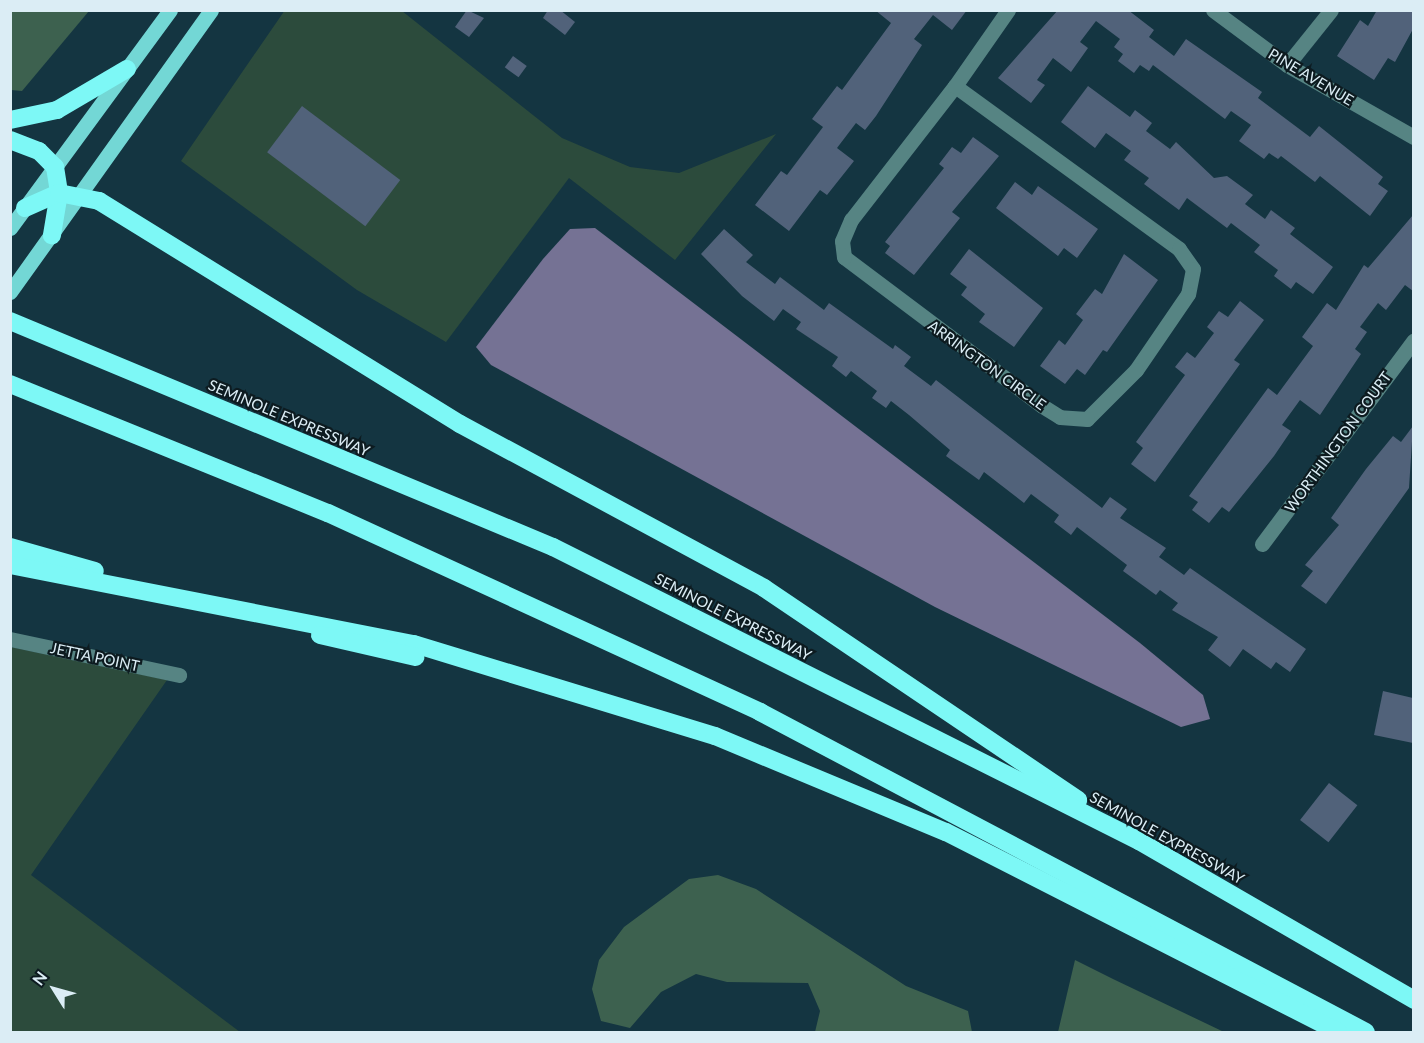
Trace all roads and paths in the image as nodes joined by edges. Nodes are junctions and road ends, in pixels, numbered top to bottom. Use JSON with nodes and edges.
{"nodes":[{"id":1,"x":170,"y":10,"type":"edge"},
{"id":2,"x":211,"y":10,"type":"edge"},
{"id":3,"x":1008,"y":10,"type":"edge"},
{"id":4,"x":1214,"y":10,"type":"edge"},
{"id":5,"x":1331,"y":10,"type":"edge"},
{"id":6,"x":1287,"y":65,"type":"junction"},
{"id":7,"x":127,"y":69,"type":"junction"},
{"id":8,"x":955,"y":86,"type":"junction"},
{"id":9,"x":10,"y":120,"type":"edge"},
{"id":10,"x":1413,"y":137,"type":"edge"},
{"id":11,"x":10,"y":140,"type":"edge"},
{"id":12,"x":55,"y":167,"type":"junction"},
{"id":13,"x":59,"y":193,"type":"junction"},
{"id":14,"x":83,"y":194,"type":"junction"},
{"id":15,"x":25,"y":208,"type":"junction"},
{"id":16,"x":10,"y":228,"type":"edge"},
{"id":17,"x":52,"y":235,"type":"junction"},
{"id":18,"x":10,"y":292,"type":"edge"},
{"id":19,"x":10,"y":321,"type":"edge"},
{"id":20,"x":1413,"y":340,"type":"edge"},
{"id":21,"x":10,"y":384,"type":"edge"},
{"id":22,"x":1262,"y":544,"type":"dead end"},
{"id":23,"x":10,"y":547,"type":"edge"},
{"id":24,"x":10,"y":565,"type":"edge"},
{"id":25,"x":156,"y":591,"type":"junction"},
{"id":26,"x":10,"y":639,"type":"edge"},
{"id":27,"x":179,"y":675,"type":"dead end"},
{"id":28,"x":1139,"y":841,"type":"junction"},
{"id":29,"x":1413,"y":1000,"type":"edge"},
{"id":30,"x":1338,"y":1032,"type":"edge"},
{"id":31,"x":1366,"y":1032,"type":"edge"}],
"edges":[{"from":1,"to":7,"type":"main road"},
{"from":2,"to":14,"type":"main road"},
{"from":3,"to":8,"type":"street","name":"ARRINGTON CIRCLE"},
{"from":4,"to":6,"type":"street","name":"PINE AVENUE"},
{"from":5,"to":6,"type":"street"},
{"from":6,"to":10,"type":"street","name":"PINE AVENUE"},
{"from":7,"to":9,"type":"highway"},
{"from":7,"to":12,"type":"main road"},
{"from":8,"to":8,"type":"street","name":"ARRINGTON CIRCLE"},
{"from":11,"to":12,"type":"highway"},
{"from":12,"to":13,"type":"highway"},
{"from":12,"to":15,"type":"main road"},
{"from":13,"to":14,"type":"highway"},
{"from":13,"to":15,"type":"highway"},
{"from":13,"to":17,"type":"highway"},
{"from":14,"to":17,"type":"main road"},
{"from":14,"to":28,"type":"highway"},
{"from":15,"to":16,"type":"main road"},
{"from":17,"to":18,"type":"main road"},
{"from":19,"to":28,"type":"highway","name":"SEMINOLE EXPRESSWAY"},
{"from":20,"to":22,"type":"street","name":"WORTHINGTON COURT"},
{"from":21,"to":31,"type":"highway"},
{"from":23,"to":25,"type":"highway"},
{"from":24,"to":25,"type":"highway"},
{"from":25,"to":30,"type":"highway"},
{"from":26,"to":27,"type":"street","name":"JETTA POINT"},
{"from":28,"to":29,"type":"highway","name":"SEMINOLE EXPRESSWAY"}]}
